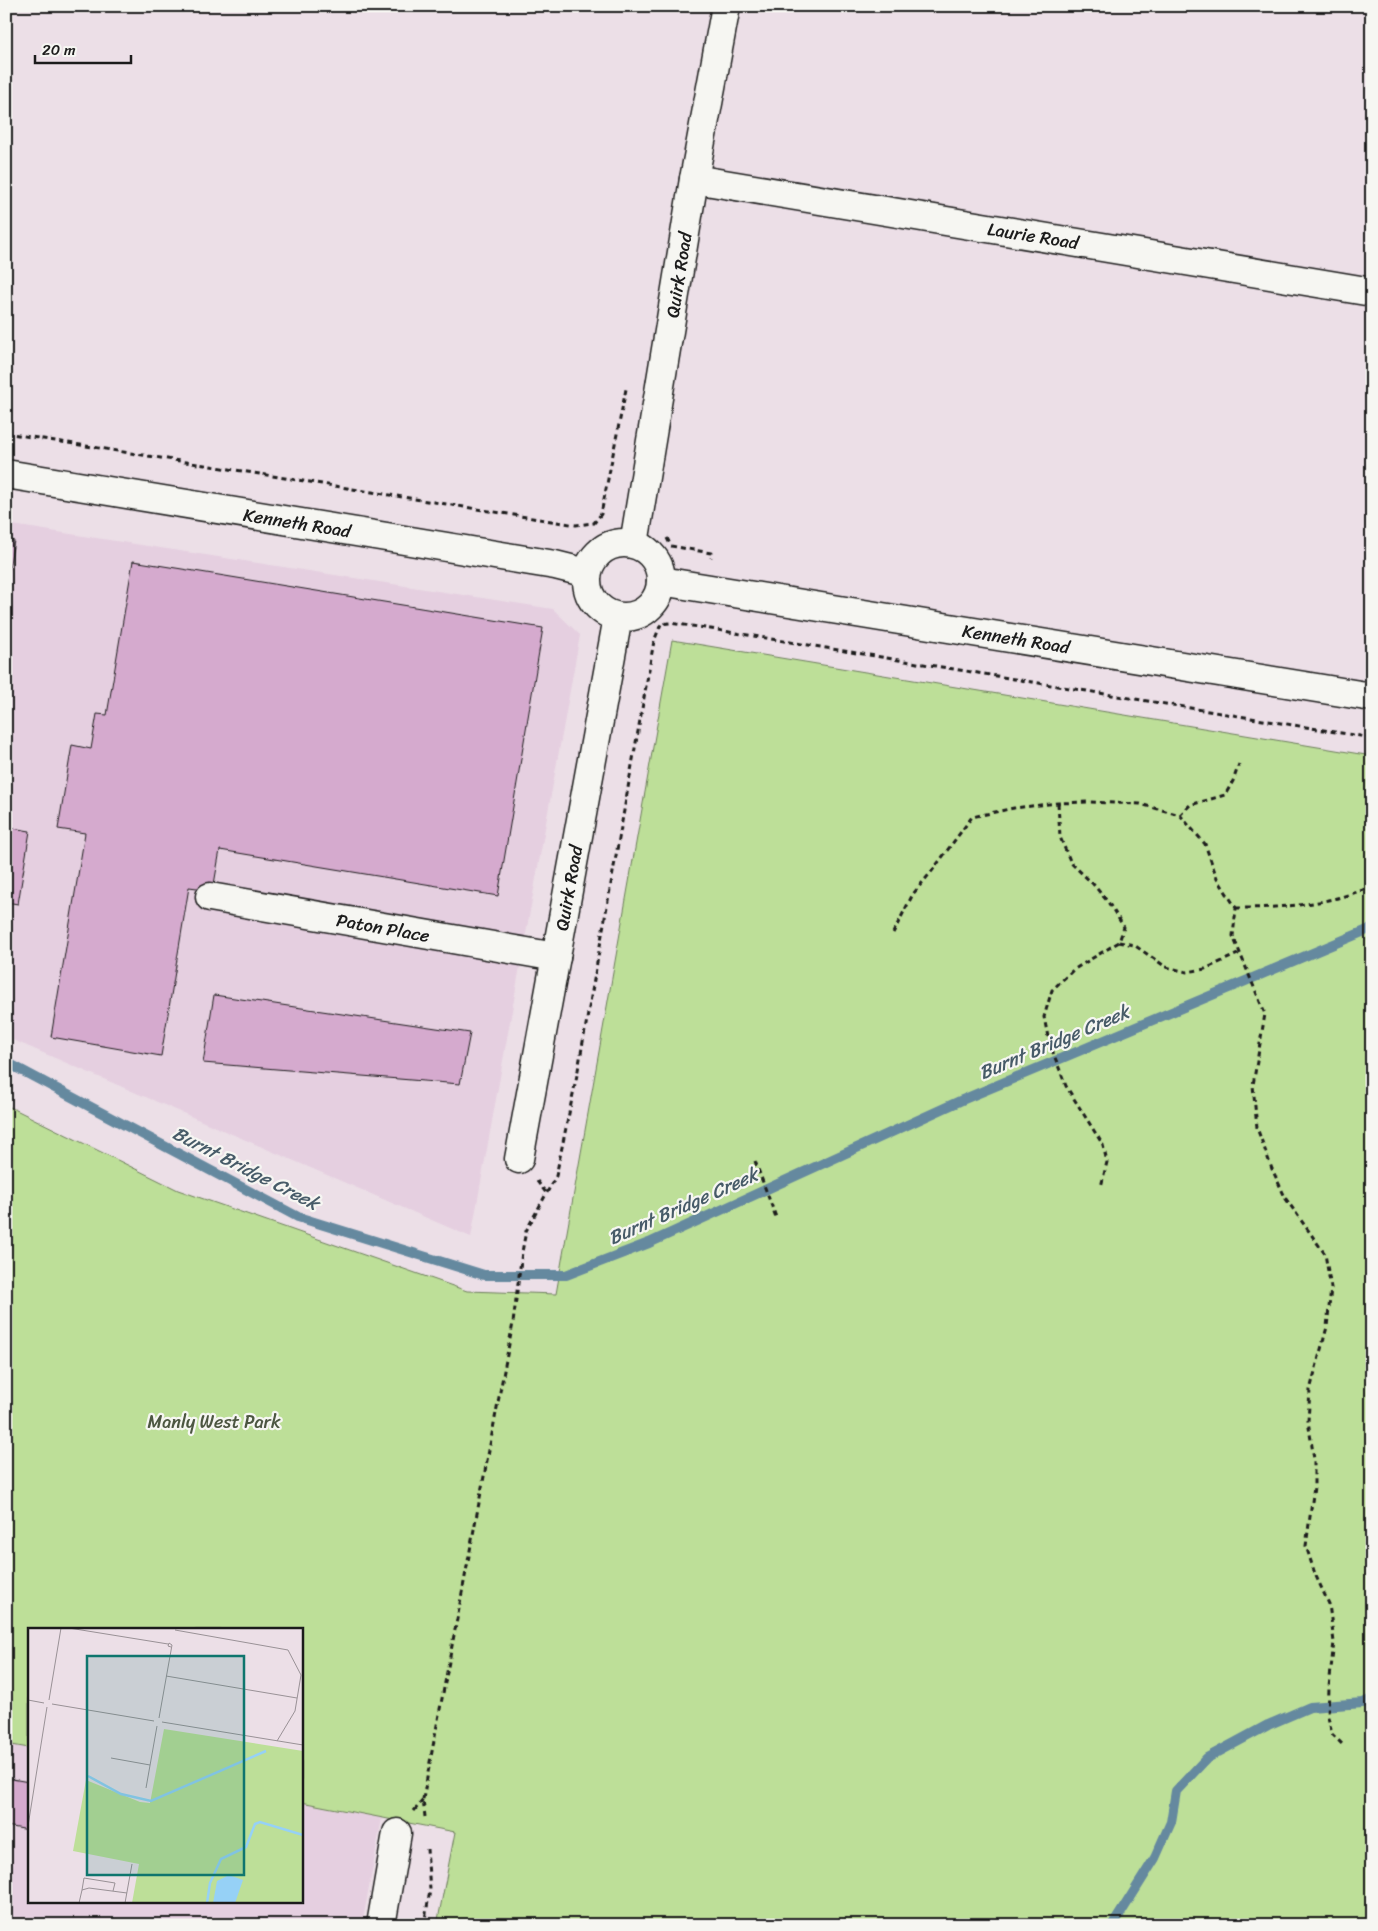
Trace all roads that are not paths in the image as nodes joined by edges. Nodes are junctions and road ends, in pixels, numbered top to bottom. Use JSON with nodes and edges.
{"nodes":[{"id":1,"x":726,"y":6,"type":"edge"},
{"id":2,"x":694,"y":179,"type":"junction"},
{"id":3,"x":1372,"y":292,"type":"edge"},
{"id":4,"x":6,"y":474,"type":"edge"},
{"id":5,"x":634,"y":544,"type":"junction"},
{"id":6,"x":587,"y":574,"type":"junction"},
{"id":7,"x":661,"y":581,"type":"junction"},
{"id":8,"x":618,"y":617,"type":"junction"},
{"id":9,"x":1372,"y":697,"type":"edge"},
{"id":10,"x":210,"y":897,"type":"dead end"},
{"id":11,"x":556,"y":957,"type":"junction"},
{"id":12,"x":519,"y":1159,"type":"dead end"},
{"id":13,"x":397,"y":1833,"type":"dead end"},
{"id":14,"x":381,"y":1925,"type":"edge"}],
"edges":[{"from":1,"to":2,"type":"street","name":"Quirk Road"},
{"from":2,"to":3,"type":"street","name":"Laurie Road"},
{"from":2,"to":5,"type":"street","name":"Quirk Road"},
{"from":4,"to":6,"type":"street","name":"Kenneth Road"},
{"from":5,"to":6,"type":"street"},
{"from":5,"to":7,"type":"street"},
{"from":6,"to":8,"type":"street"},
{"from":7,"to":8,"type":"street"},
{"from":7,"to":9,"type":"street","name":"Kenneth Road"},
{"from":8,"to":11,"type":"street","name":"Quirk Road"},
{"from":10,"to":11,"type":"street","name":"Paton Place"},
{"from":11,"to":12,"type":"street","name":"Quirk Road"},
{"from":13,"to":14,"type":"street"}]}
